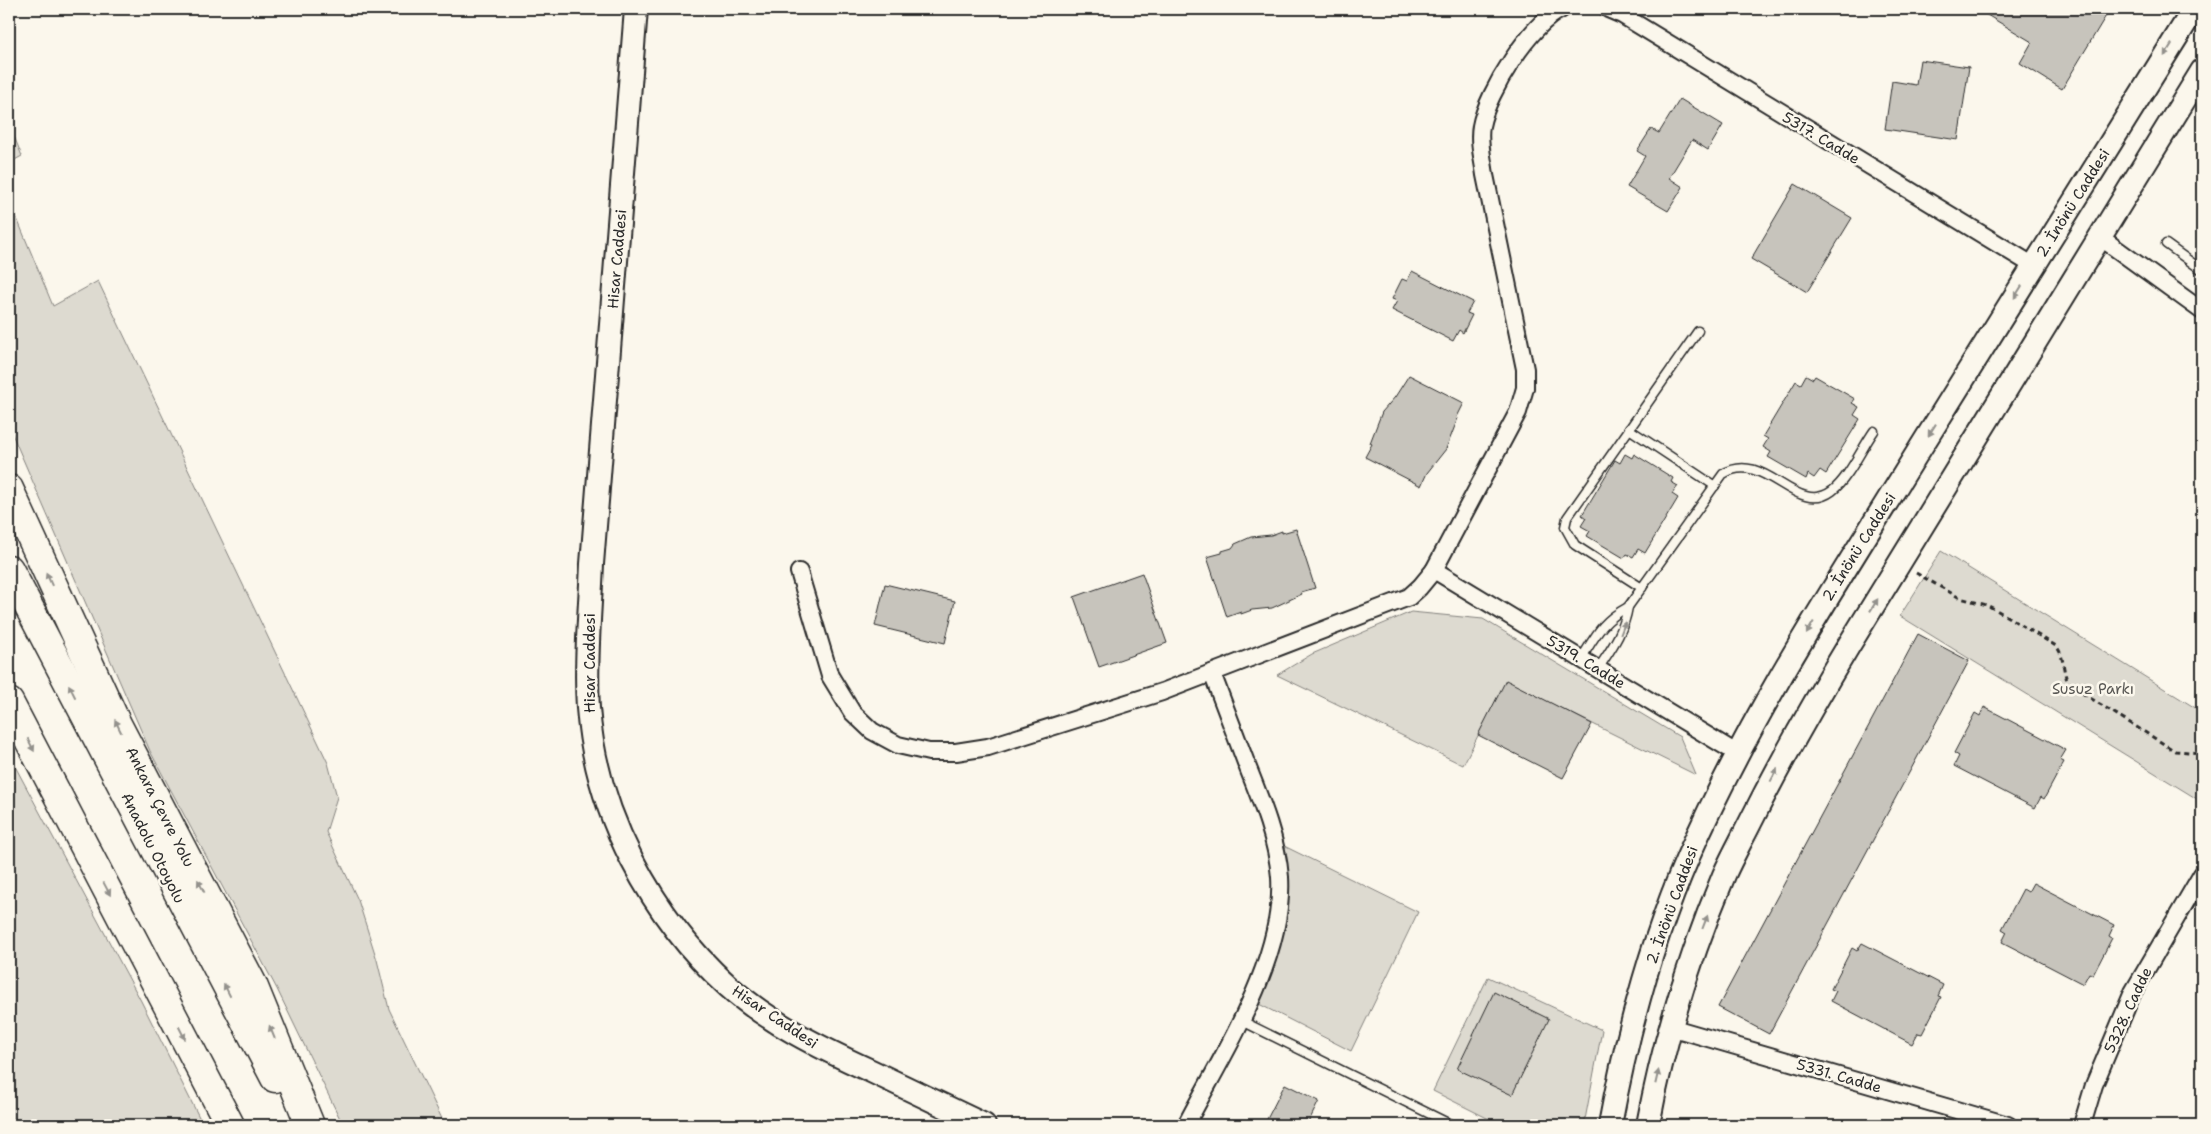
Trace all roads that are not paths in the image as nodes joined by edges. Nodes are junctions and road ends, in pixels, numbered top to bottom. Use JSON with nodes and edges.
{"nodes":[{"id":1,"x":636,"y":9,"type":"edge"},
{"id":2,"x":1562,"y":9,"type":"edge"},
{"id":3,"x":1608,"y":9,"type":"edge"},
{"id":4,"x":2194,"y":9,"type":"edge"},
{"id":5,"x":2202,"y":71,"type":"edge"},
{"id":6,"x":2100,"y":237,"type":"junction"},
{"id":7,"x":2166,"y":244,"type":"dead end"},
{"id":8,"x":2034,"y":266,"type":"junction"},
{"id":9,"x":2202,"y":270,"type":"edge"},
{"id":10,"x":2202,"y":312,"type":"edge"},
{"id":11,"x":1698,"y":331,"type":"dead end"},
{"id":12,"x":1629,"y":429,"type":"junction"},
{"id":13,"x":1874,"y":431,"type":"dead end"},
{"id":14,"x":1715,"y":486,"type":"junction"},
{"id":15,"x":9,"y":489,"type":"edge"},
{"id":16,"x":9,"y":569,"type":"edge"},
{"id":17,"x":1434,"y":570,"type":"junction"},
{"id":18,"x":799,"y":572,"type":"dead end"},
{"id":19,"x":1642,"y":588,"type":"junction"},
{"id":20,"x":1628,"y":608,"type":"junction"},
{"id":21,"x":1581,"y":659,"type":"junction"},
{"id":22,"x":1598,"y":669,"type":"junction"},
{"id":23,"x":1212,"y":673,"type":"junction"},
{"id":24,"x":9,"y":702,"type":"edge"},
{"id":25,"x":1738,"y":754,"type":"junction"},
{"id":26,"x":2202,"y":874,"type":"edge"},
{"id":27,"x":1634,"y":1018,"type":"junction"},
{"id":28,"x":1240,"y":1020,"type":"junction"},
{"id":29,"x":1670,"y":1027,"type":"junction"},
{"id":30,"x":1989,"y":1123,"type":"edge"},
{"id":31,"x":230,"y":1125,"type":"edge"},
{"id":32,"x":301,"y":1125,"type":"edge"},
{"id":33,"x":310,"y":1125,"type":"edge"},
{"id":34,"x":984,"y":1125,"type":"edge"},
{"id":35,"x":1186,"y":1125,"type":"edge"},
{"id":36,"x":1452,"y":1125,"type":"edge"},
{"id":37,"x":1610,"y":1125,"type":"edge"},
{"id":38,"x":1648,"y":1125,"type":"edge"},
{"id":39,"x":2008,"y":1125,"type":"edge"},
{"id":40,"x":2082,"y":1125,"type":"edge"}],
"edges":[{"from":1,"to":34,"type":"main road","name":"Hisar Caddesi"},
{"from":2,"to":17,"type":"street"},
{"from":3,"to":8,"type":"street","name":"5317. Cadde"},
{"from":4,"to":8,"type":"main road","name":"2. İnönü Caddesi","one_way":true},
{"from":5,"to":6,"type":"main road"},
{"from":6,"to":10,"type":"street"},
{"from":29,"to":6,"type":"main road","one_way":true},
{"from":7,"to":9,"type":"lane"},
{"from":8,"to":25,"type":"main road","name":"2. İnönü Caddesi","one_way":true},
{"from":11,"to":12,"type":"lane"},
{"from":12,"to":14,"type":"lane"},
{"from":12,"to":19,"type":"lane"},
{"from":13,"to":14,"type":"lane"},
{"from":14,"to":19,"type":"lane"},
{"from":33,"to":15,"type":"highway","name":"Ankara Çevre Yolu","one_way":true},
{"from":32,"to":16,"type":"highway","name":"Anadolu Otoyolu","one_way":true},
{"from":17,"to":21,"type":"street","name":"5319. Cadde"},
{"from":17,"to":23,"type":"street"},
{"from":18,"to":23,"type":"street"},
{"from":19,"to":20,"type":"lane"},
{"from":20,"to":21,"type":"lane"},
{"from":22,"to":20,"type":"lane","one_way":true},
{"from":21,"to":22,"type":"street","name":"5319. Cadde"},
{"from":22,"to":25,"type":"street","name":"5319. Cadde"},
{"from":23,"to":28,"type":"street"},
{"from":24,"to":31,"type":"highway","one_way":true},
{"from":25,"to":27,"type":"main road","name":"2. İnönü Caddesi"},
{"from":26,"to":40,"type":"street","name":"5328. Cadde"},
{"from":27,"to":29,"type":"main road"},
{"from":27,"to":37,"type":"main road","name":"2. İnönü Caddesi"},
{"from":28,"to":35,"type":"street"},
{"from":28,"to":36,"type":"lane"},
{"from":29,"to":30,"type":"street","name":"5331. Cadde"},
{"from":38,"to":29,"type":"main road","one_way":true},
{"from":30,"to":39,"type":"street","name":"5331. Cadde"}]}
